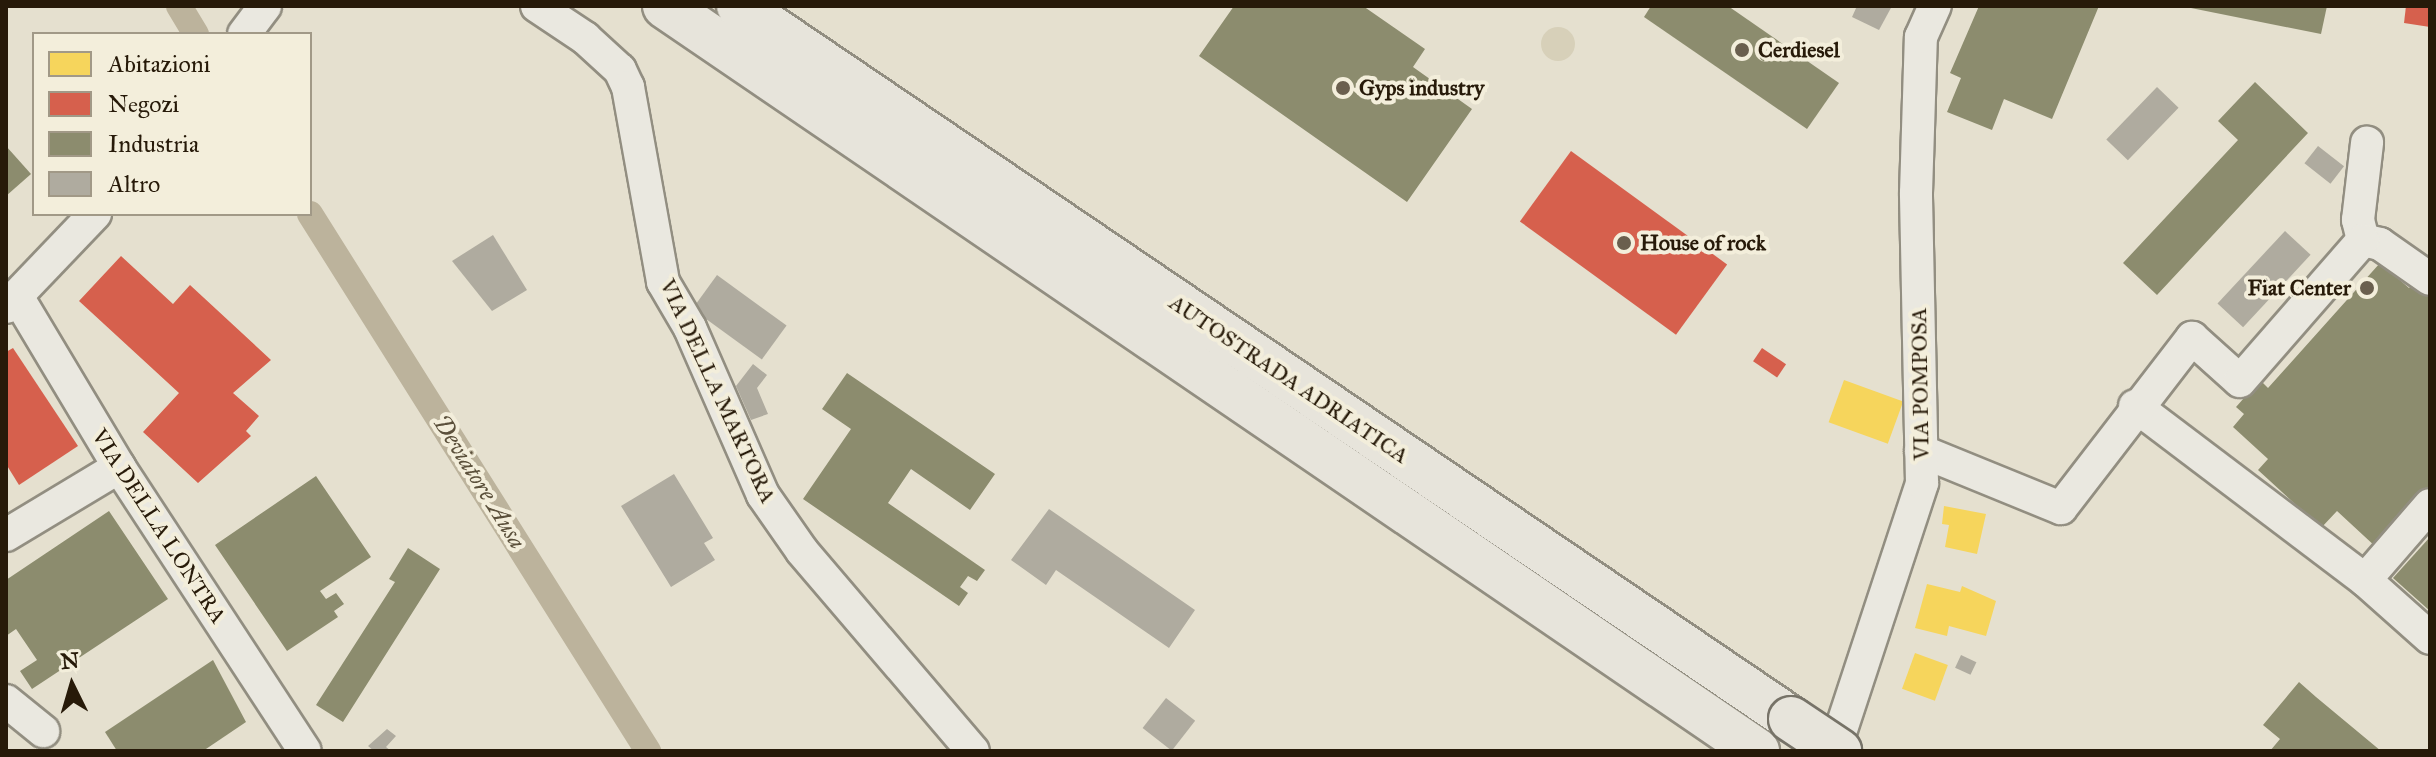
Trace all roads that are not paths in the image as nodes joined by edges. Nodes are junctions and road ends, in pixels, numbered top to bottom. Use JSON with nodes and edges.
{"nodes":[{"id":1,"x":265,"y":6,"type":"edge"},
{"id":2,"x":537,"y":6,"type":"edge"},
{"id":3,"x":665,"y":6,"type":"edge"},
{"id":4,"x":739,"y":6,"type":"edge"},
{"id":5,"x":1935,"y":6,"type":"edge"},
{"id":6,"x":246,"y":32,"type":"edge"},
{"id":7,"x":2367,"y":143,"type":"dead end"},
{"id":8,"x":93,"y":216,"type":"edge"},
{"id":9,"x":2363,"y":240,"type":"junction"},
{"id":10,"x":2430,"y":279,"type":"edge"},
{"id":11,"x":12,"y":303,"type":"edge"},
{"id":12,"x":2135,"y":406,"type":"junction"},
{"id":13,"x":1921,"y":451,"type":"junction"},
{"id":14,"x":119,"y":467,"type":"junction"},
{"id":15,"x":2430,"y":505,"type":"edge"},
{"id":16,"x":6,"y":535,"type":"edge"},
{"id":17,"x":2365,"y":580,"type":"junction"},
{"id":18,"x":2430,"y":638,"type":"edge"},
{"id":19,"x":6,"y":701,"type":"edge"},
{"id":20,"x":43,"y":731,"type":"dead end"},
{"id":21,"x":305,"y":751,"type":"edge"},
{"id":22,"x":973,"y":751,"type":"edge"},
{"id":23,"x":1757,"y":751,"type":"edge"},
{"id":24,"x":1837,"y":751,"type":"edge"}],
"edges":[{"from":1,"to":6,"type":"street"},
{"from":2,"to":22,"type":"street","name":"VIA DELLA MARTORA"},
{"from":3,"to":23,"type":"highway","name":"AUTOSTRADA ADRIATICA"},
{"from":4,"to":24,"type":"highway","name":"AUTOSTRADA ADRIATICA","bridge":true},
{"from":5,"to":13,"type":"street","name":"VIA POMPOSA"},
{"from":7,"to":9,"type":"street"},
{"from":8,"to":11,"type":"street"},
{"from":9,"to":10,"type":"street"},
{"from":9,"to":12,"type":"street"},
{"from":11,"to":14,"type":"street","name":"VIA DELLA LONTRA"},
{"from":12,"to":13,"type":"street"},
{"from":12,"to":17,"type":"street"},
{"from":13,"to":24,"type":"street","name":"VIA POMPOSA"},
{"from":14,"to":16,"type":"street"},
{"from":14,"to":21,"type":"street","name":"VIA DELLA LONTRA"},
{"from":15,"to":17,"type":"street"},
{"from":17,"to":18,"type":"street"},
{"from":19,"to":20,"type":"street"}]}
